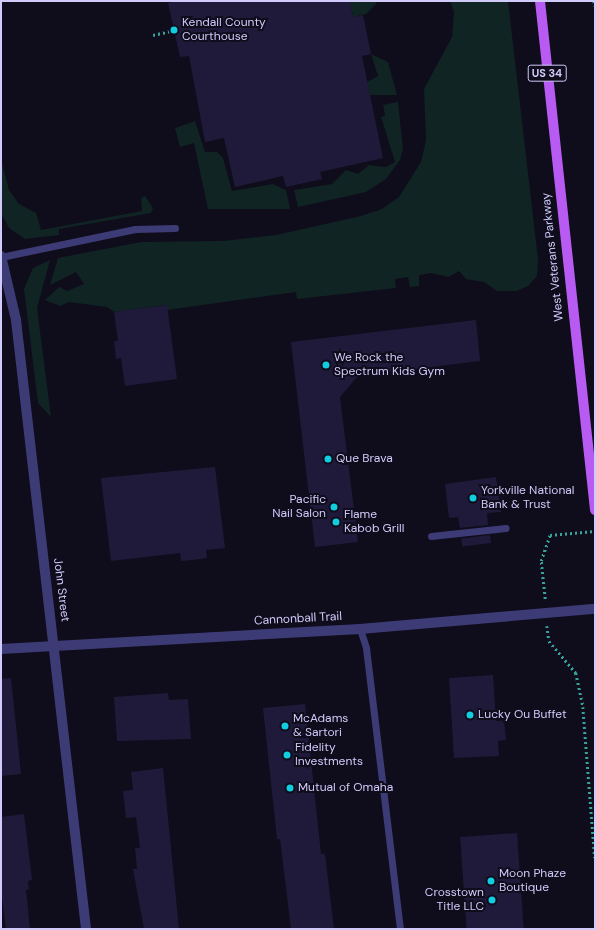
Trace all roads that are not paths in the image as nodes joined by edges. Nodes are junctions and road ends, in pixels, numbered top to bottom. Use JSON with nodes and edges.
{"nodes":[{"id":1,"x":540,"y":1,"type":"edge"},
{"id":2,"x":175,"y":228,"type":"dead end"},
{"id":3,"x":1,"y":257,"type":"edge"},
{"id":4,"x":595,"y":510,"type":"edge"},
{"id":5,"x":506,"y":528,"type":"dead end"},
{"id":6,"x":431,"y":536,"type":"dead end"},
{"id":7,"x":595,"y":608,"type":"edge"},
{"id":8,"x":360,"y":629,"type":"junction"},
{"id":9,"x":54,"y":646,"type":"junction"},
{"id":10,"x":1,"y":650,"type":"edge"},
{"id":11,"x":86,"y":929,"type":"edge"},
{"id":12,"x":400,"y":929,"type":"edge"}],
"edges":[{"from":1,"to":4,"type":"main road","name":"West Veterans Parkway","number":"US 34"},
{"from":2,"to":3,"type":"lane"},
{"from":3,"to":9,"type":"street","name":"John Street"},
{"from":5,"to":6,"type":"lane"},
{"from":7,"to":8,"type":"street","name":"Cannonball Trail"},
{"from":8,"to":9,"type":"street","name":"Cannonball Trail"},
{"from":8,"to":12,"type":"lane"},
{"from":9,"to":10,"type":"street","name":"Cannonball Trail"},
{"from":9,"to":11,"type":"street","name":"John Street"}]}
